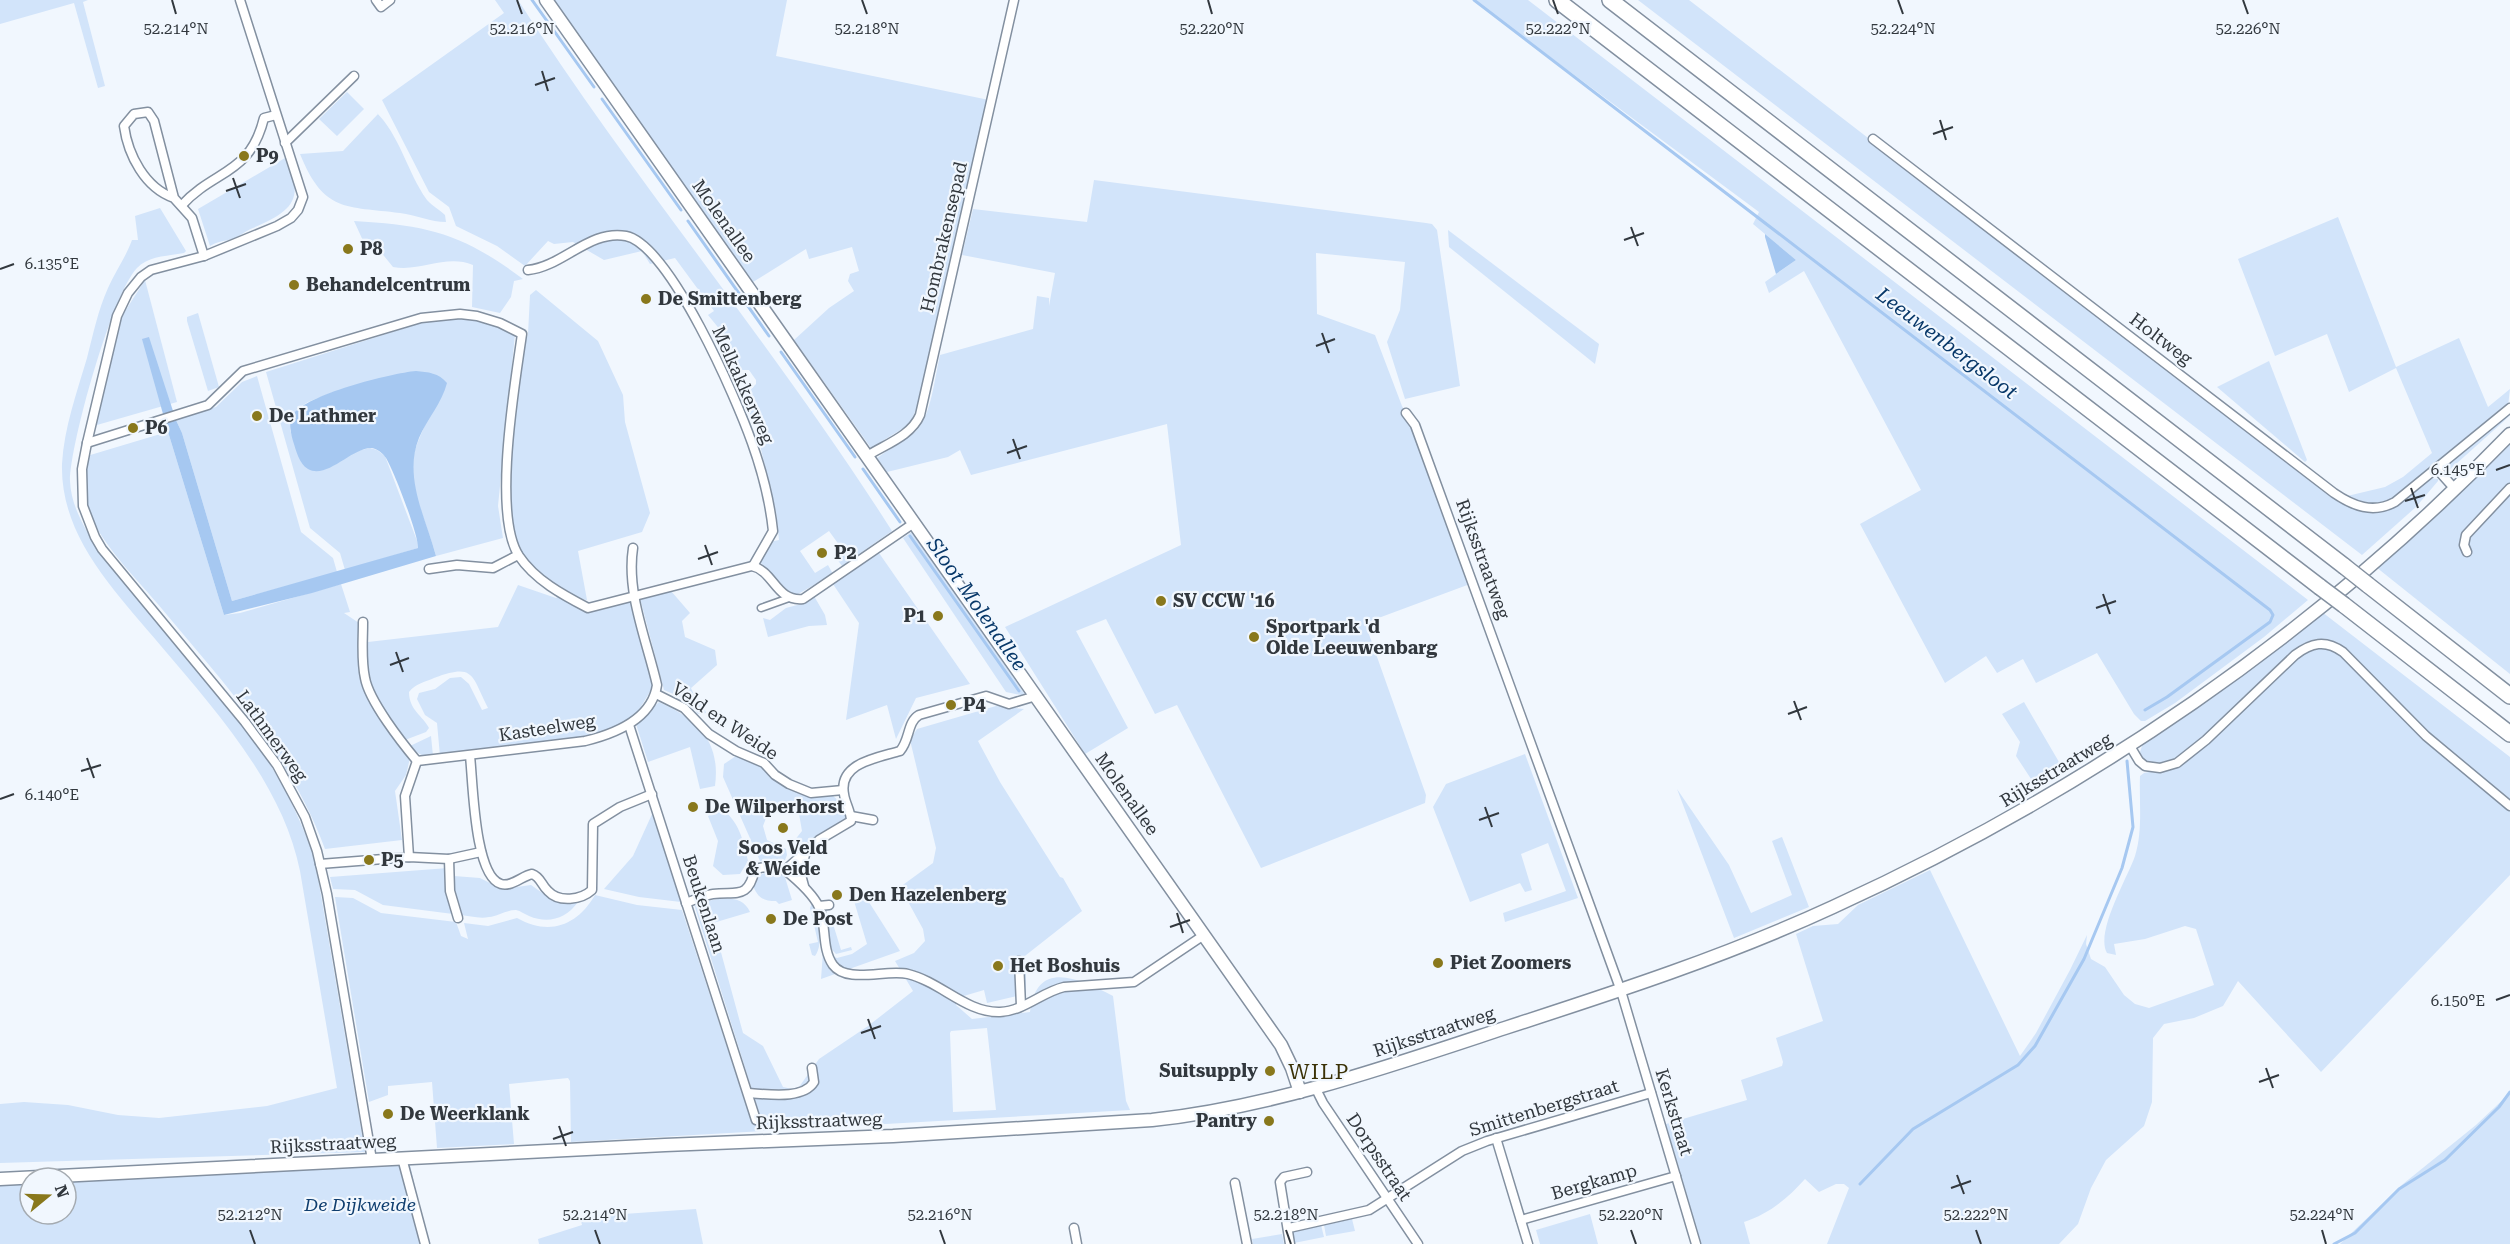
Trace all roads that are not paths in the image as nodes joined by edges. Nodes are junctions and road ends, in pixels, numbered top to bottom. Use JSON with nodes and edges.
{"nodes":[{"id":1,"x":240,"y":0,"type":"edge"},
{"id":2,"x":376,"y":0,"type":"edge"},
{"id":3,"x":390,"y":0,"type":"edge"},
{"id":4,"x":546,"y":0,"type":"edge"},
{"id":5,"x":1014,"y":0,"type":"edge"},
{"id":6,"x":1557,"y":0,"type":"edge"},
{"id":7,"x":1610,"y":0,"type":"edge"},
{"id":8,"x":354,"y":76,"type":"dead end"},
{"id":9,"x":276,"y":115,"type":"junction"},
{"id":10,"x":1873,"y":139,"type":"dead end"},
{"id":11,"x":285,"y":143,"type":"junction"},
{"id":12,"x":174,"y":198,"type":"junction"},
{"id":13,"x":182,"y":205,"type":"junction"},
{"id":14,"x":204,"y":256,"type":"junction"},
{"id":15,"x":528,"y":270,"type":"dead end"},
{"id":16,"x":2510,"y":408,"type":"edge"},
{"id":17,"x":1406,"y":413,"type":"dead end"},
{"id":18,"x":2510,"y":434,"type":"edge"},
{"id":19,"x":87,"y":443,"type":"junction"},
{"id":20,"x":867,"y":456,"type":"junction"},
{"id":21,"x":2436,"y":468,"type":"junction"},
{"id":22,"x":2454,"y":488,"type":"junction"},
{"id":23,"x":2510,"y":489,"type":"edge"},
{"id":24,"x":914,"y":523,"type":"junction"},
{"id":25,"x":633,"y":548,"type":"dead end"},
{"id":26,"x":2468,"y":552,"type":"dead end"},
{"id":27,"x":519,"y":555,"type":"junction"},
{"id":28,"x":751,"y":566,"type":"junction"},
{"id":29,"x":429,"y":569,"type":"dead end"},
{"id":30,"x":635,"y":596,"type":"junction"},
{"id":31,"x":789,"y":598,"type":"junction"},
{"id":32,"x":760,"y":608,"type":"dead end"},
{"id":33,"x":363,"y":622,"type":"dead end"},
{"id":34,"x":656,"y":694,"type":"junction"},
{"id":35,"x":1036,"y":696,"type":"junction"},
{"id":36,"x":2510,"y":696,"type":"edge"},
{"id":37,"x":629,"y":724,"type":"junction"},
{"id":38,"x":2510,"y":734,"type":"edge"},
{"id":39,"x":2130,"y":746,"type":"junction"},
{"id":40,"x":470,"y":756,"type":"junction"},
{"id":41,"x":417,"y":761,"type":"junction"},
{"id":42,"x":843,"y":790,"type":"junction"},
{"id":43,"x":652,"y":794,"type":"junction"},
{"id":44,"x":2510,"y":806,"type":"edge"},
{"id":45,"x":851,"y":816,"type":"junction"},
{"id":46,"x":873,"y":820,"type":"dead end"},
{"id":47,"x":481,"y":852,"type":"junction"},
{"id":48,"x":805,"y":854,"type":"junction"},
{"id":49,"x":409,"y":857,"type":"junction"},
{"id":50,"x":449,"y":859,"type":"junction"},
{"id":51,"x":320,"y":864,"type":"junction"},
{"id":52,"x":785,"y":870,"type":"junction"},
{"id":53,"x":804,"y":887,"type":"junction"},
{"id":54,"x":686,"y":903,"type":"junction"},
{"id":55,"x":829,"y":905,"type":"dead end"},
{"id":56,"x":819,"y":906,"type":"junction"},
{"id":57,"x":458,"y":918,"type":"dead end"},
{"id":58,"x":1204,"y":935,"type":"junction"},
{"id":59,"x":1019,"y":961,"type":"dead end"},
{"id":60,"x":1621,"y":991,"type":"junction"},
{"id":61,"x":1021,"y":1006,"type":"junction"},
{"id":62,"x":812,"y":1068,"type":"dead end"},
{"id":63,"x":1315,"y":1087,"type":"junction"},
{"id":64,"x":1299,"y":1092,"type":"junction"},
{"id":65,"x":748,"y":1093,"type":"junction"},
{"id":66,"x":1651,"y":1093,"type":"junction"},
{"id":67,"x":756,"y":1120,"type":"dead end"},
{"id":68,"x":1496,"y":1138,"type":"junction"},
{"id":69,"x":402,"y":1158,"type":"junction"},
{"id":70,"x":372,"y":1160,"type":"junction"},
{"id":71,"x":1307,"y":1172,"type":"dead end"},
{"id":72,"x":1676,"y":1176,"type":"junction"},
{"id":73,"x":0,"y":1179,"type":"edge"},
{"id":74,"x":1235,"y":1183,"type":"dead end"},
{"id":75,"x":1388,"y":1199,"type":"junction"},
{"id":76,"x":1521,"y":1220,"type":"junction"},
{"id":77,"x":1074,"y":1228,"type":"dead end"},
{"id":78,"x":1289,"y":1228,"type":"junction"},
{"id":79,"x":425,"y":1244,"type":"edge"},
{"id":80,"x":1077,"y":1244,"type":"edge"},
{"id":81,"x":1246,"y":1244,"type":"edge"},
{"id":82,"x":1290,"y":1244,"type":"edge"},
{"id":83,"x":1418,"y":1244,"type":"edge"},
{"id":84,"x":1528,"y":1244,"type":"edge"},
{"id":85,"x":1696,"y":1244,"type":"edge"}],
"edges":[{"from":1,"to":9,"type":"street"},
{"from":2,"to":3,"type":"street"},
{"from":4,"to":20,"type":"main road","name":"Molenallee"},
{"from":5,"to":20,"type":"street","name":"Hombrakensepad"},
{"from":6,"to":38,"type":"highway","bridge":true},
{"from":7,"to":36,"type":"highway","bridge":true},
{"from":8,"to":11,"type":"street"},
{"from":9,"to":11,"type":"street"},
{"from":9,"to":13,"type":"street"},
{"from":10,"to":21,"type":"street","name":"Holtweg"},
{"from":11,"to":14,"type":"street","name":"Lathmerweg"},
{"from":12,"to":12,"type":"street"},
{"from":12,"to":13,"type":"street"},
{"from":13,"to":14,"type":"street"},
{"from":14,"to":19,"type":"street","name":"Lathmerweg"},
{"from":15,"to":28,"type":"street","name":"Melkakkerweg"},
{"from":16,"to":21,"type":"street"},
{"from":17,"to":60,"type":"street","name":"Rijksstraatweg"},
{"from":18,"to":22,"type":"main road","name":"Rijksstraatweg"},
{"from":19,"to":27,"type":"street"},
{"from":19,"to":51,"type":"street","name":"Lathmerweg"},
{"from":20,"to":24,"type":"main road","name":"Molenallee"},
{"from":21,"to":22,"type":"street"},
{"from":22,"to":39,"type":"main road","name":"Rijksstraatweg"},
{"from":23,"to":26,"type":"street"},
{"from":24,"to":31,"type":"street"},
{"from":24,"to":35,"type":"main road","name":"Molenallee"},
{"from":25,"to":30,"type":"street"},
{"from":27,"to":29,"type":"street"},
{"from":27,"to":30,"type":"street"},
{"from":28,"to":30,"type":"street"},
{"from":28,"to":31,"type":"street"},
{"from":30,"to":34,"type":"street"},
{"from":31,"to":32,"type":"street"},
{"from":33,"to":41,"type":"street"},
{"from":34,"to":37,"type":"street","name":"Kasteelweg"},
{"from":34,"to":42,"type":"street","name":"Veld en Weide"},
{"from":35,"to":42,"type":"street"},
{"from":35,"to":58,"type":"main road","name":"Molenallee"},
{"from":37,"to":40,"type":"street","name":"Kasteelweg"},
{"from":37,"to":43,"type":"street","name":"Beukenlaan"},
{"from":39,"to":44,"type":"street"},
{"from":39,"to":60,"type":"main road","name":"Rijksstraatweg"},
{"from":40,"to":41,"type":"street","name":"Kasteelweg"},
{"from":40,"to":47,"type":"street"},
{"from":41,"to":49,"type":"street"},
{"from":42,"to":45,"type":"street"},
{"from":43,"to":47,"type":"street"},
{"from":43,"to":54,"type":"street","name":"Beukenlaan"},
{"from":45,"to":46,"type":"street"},
{"from":45,"to":48,"type":"street"},
{"from":47,"to":50,"type":"street"},
{"from":48,"to":52,"type":"street"},
{"from":48,"to":53,"type":"street"},
{"from":49,"to":50,"type":"street"},
{"from":49,"to":51,"type":"street"},
{"from":50,"to":57,"type":"street"},
{"from":51,"to":70,"type":"street","name":"Lathmerweg"},
{"from":52,"to":53,"type":"street"},
{"from":52,"to":54,"type":"street"},
{"from":53,"to":56,"type":"street"},
{"from":54,"to":65,"type":"street","name":"Beukenlaan"},
{"from":55,"to":56,"type":"street"},
{"from":56,"to":61,"type":"street"},
{"from":58,"to":61,"type":"street"},
{"from":58,"to":64,"type":"main road","name":"Molenallee"},
{"from":59,"to":61,"type":"street"},
{"from":60,"to":63,"type":"main road","name":"Rijksstraatweg"},
{"from":60,"to":66,"type":"street","name":"Kerkstraat"},
{"from":62,"to":65,"type":"street"},
{"from":63,"to":64,"type":"main road","name":"Rijksstraatweg"},
{"from":63,"to":75,"type":"street","name":"Dorpsstraat"},
{"from":64,"to":69,"type":"main road","name":"Rijksstraatweg"},
{"from":65,"to":67,"type":"street","name":"Beukenlaan"},
{"from":66,"to":68,"type":"street","name":"Smittenbergstraat"},
{"from":66,"to":72,"type":"street","name":"Kerkstraat"},
{"from":68,"to":75,"type":"street","name":"Smittenbergstraat"},
{"from":68,"to":76,"type":"street"},
{"from":69,"to":70,"type":"main road","name":"Rijksstraatweg"},
{"from":69,"to":79,"type":"street"},
{"from":70,"to":73,"type":"main road","name":"Rijksstraatweg"},
{"from":71,"to":78,"type":"street"},
{"from":72,"to":76,"type":"street","name":"Bergkamp"},
{"from":72,"to":85,"type":"street","name":"Kerkstraat"},
{"from":74,"to":81,"type":"street"},
{"from":75,"to":78,"type":"street","name":"Smittenbergstraat"},
{"from":75,"to":83,"type":"street","name":"Dorpsstraat"},
{"from":76,"to":84,"type":"street"},
{"from":77,"to":80,"type":"street"},
{"from":78,"to":82,"type":"street"}]}
